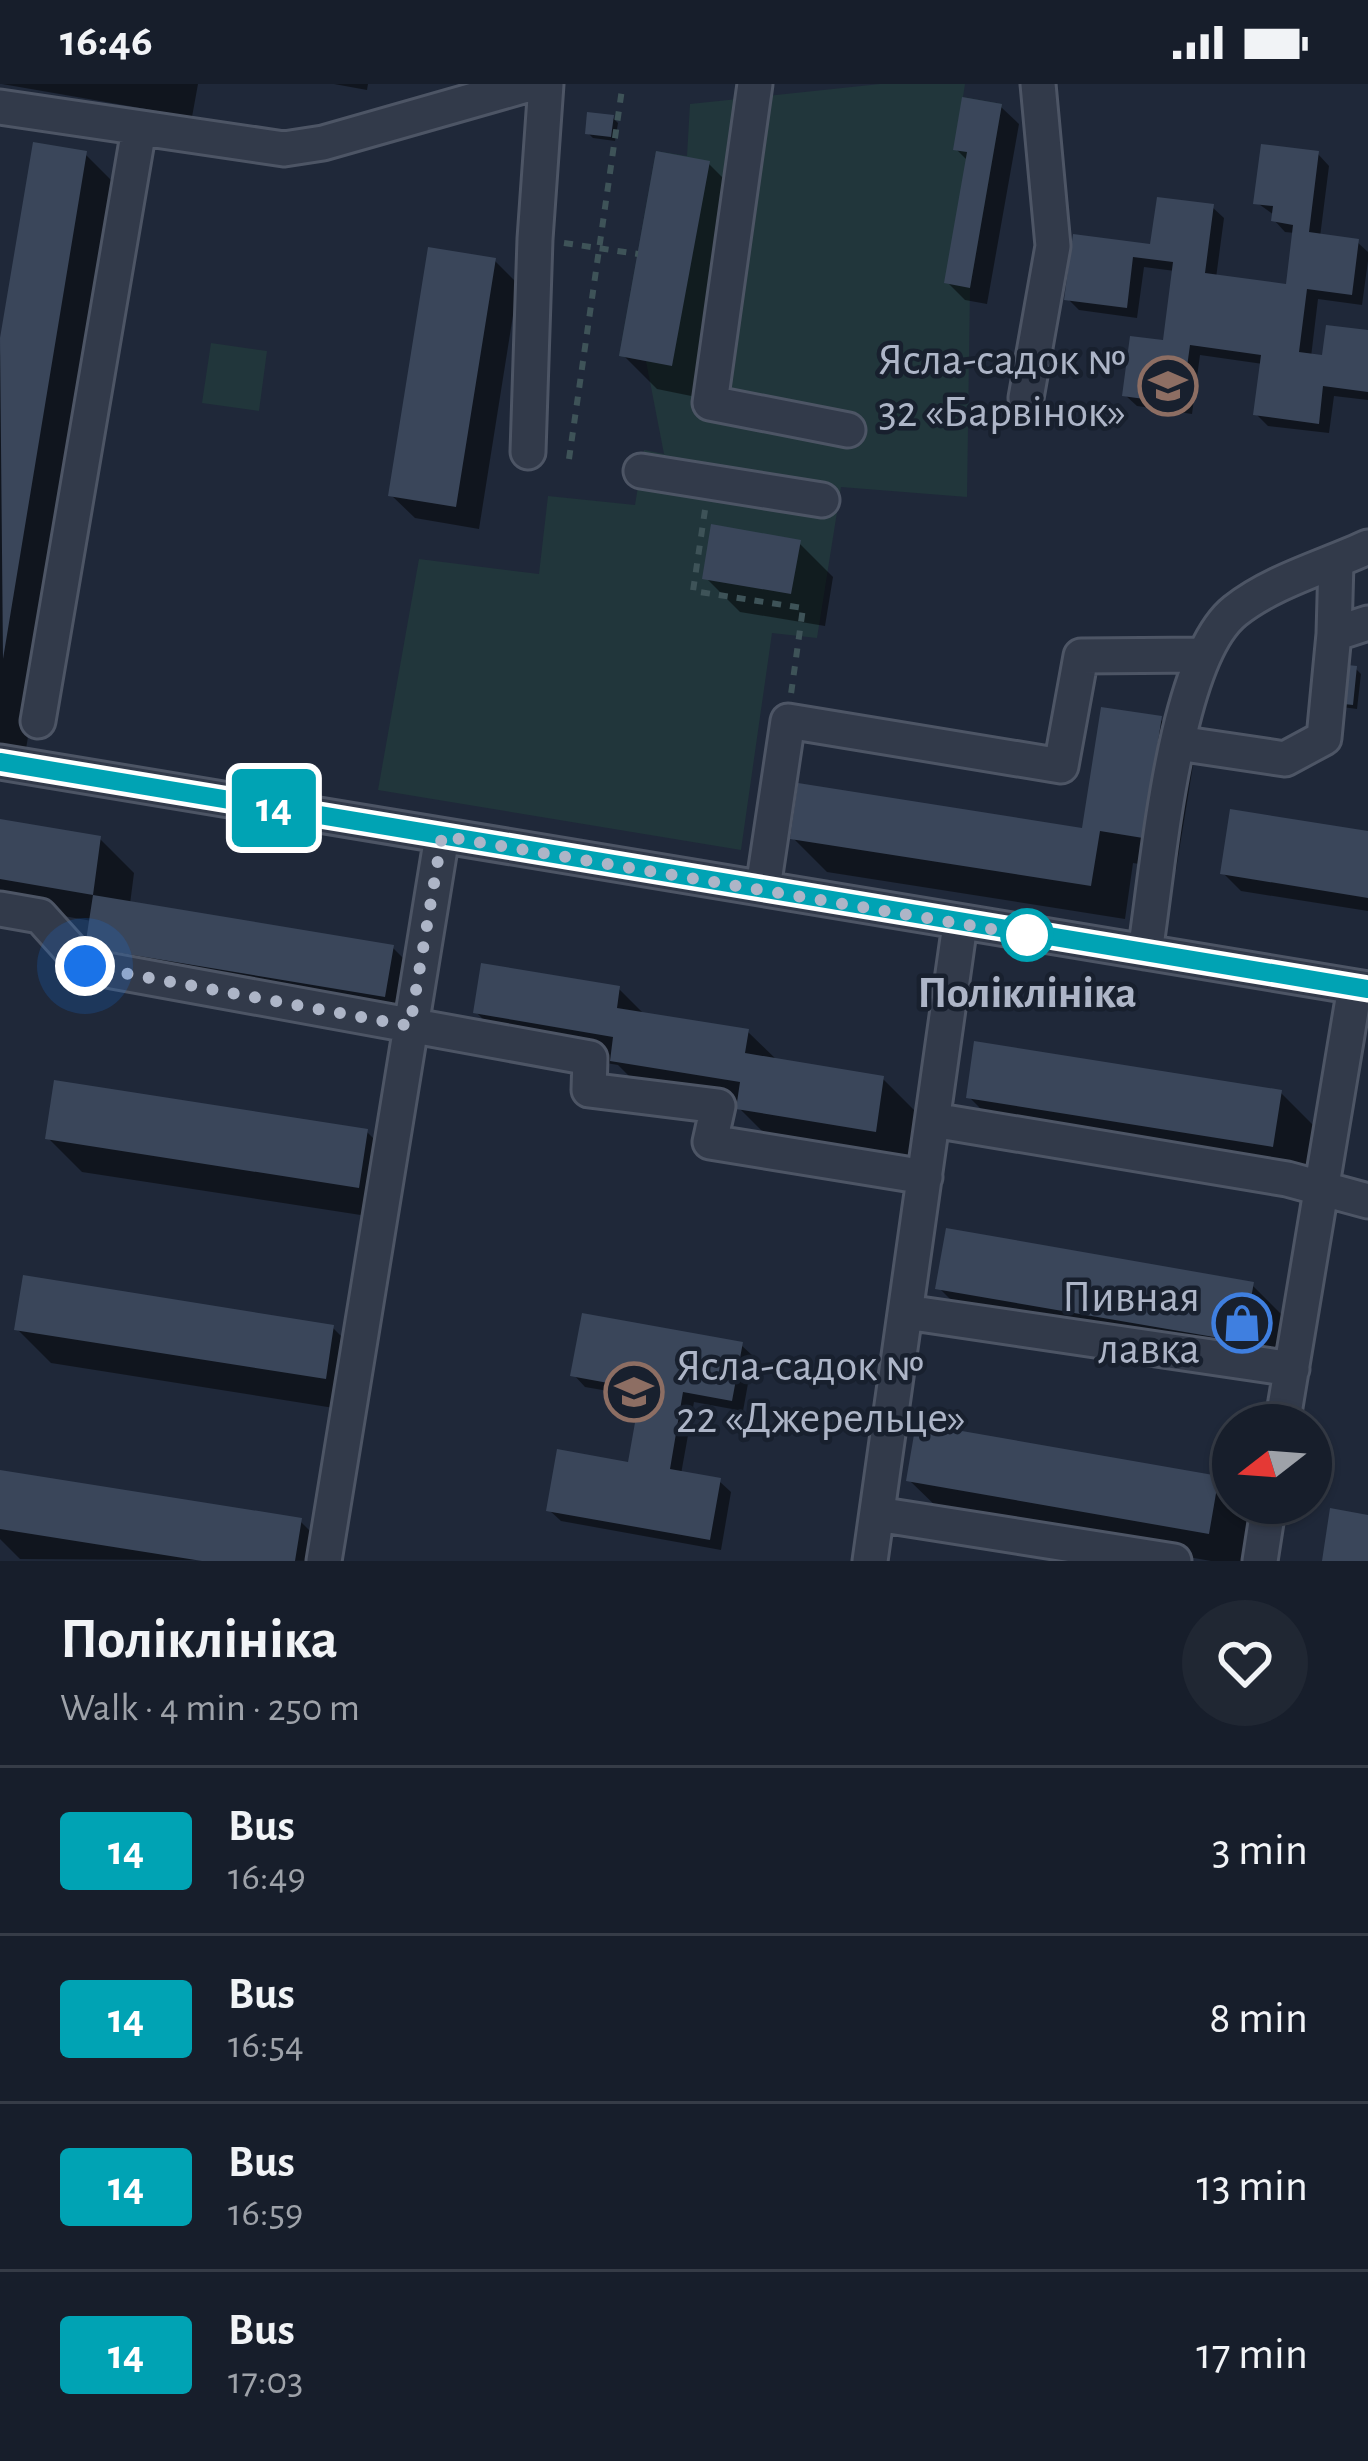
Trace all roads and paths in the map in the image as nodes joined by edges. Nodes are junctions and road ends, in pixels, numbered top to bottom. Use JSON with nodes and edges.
{"nodes":[{"id":1,"x":530,"y":84,"type":"edge"},
{"id":2,"x":546,"y":84,"type":"edge"},
{"id":3,"x":754,"y":84,"type":"edge"},
{"id":4,"x":1038,"y":84,"type":"edge"},
{"id":5,"x":622,"y":89,"type":"dead end"},
{"id":6,"x":0,"y":107,"type":"edge"},
{"id":7,"x":139,"y":129,"type":"junction"},
{"id":8,"x":535,"y":239,"type":"junction"},
{"id":9,"x":599,"y":248,"type":"junction"},
{"id":10,"x":638,"y":254,"type":"dead end"},
{"id":11,"x":1026,"y":398,"type":"dead end"},
{"id":12,"x":848,"y":430,"type":"dead end"},
{"id":13,"x":528,"y":452,"type":"dead end"},
{"id":14,"x":569,"y":459,"type":"dead end"},
{"id":15,"x":641,"y":471,"type":"dead end"},
{"id":16,"x":710,"y":482,"type":"junction"},
{"id":17,"x":821,"y":500,"type":"dead end"},
{"id":18,"x":1368,"y":547,"type":"edge"},
{"id":19,"x":1336,"y":562,"type":"junction"},
{"id":20,"x":1368,"y":623,"type":"edge"},
{"id":21,"x":1334,"y":634,"type":"junction"},
{"id":22,"x":1202,"y":655,"type":"junction"},
{"id":23,"x":38,"y":721,"type":"dead end"},
{"id":24,"x":788,"y":721,"type":"junction"},
{"id":25,"x":1178,"y":743,"type":"junction"},
{"id":26,"x":0,"y":762,"type":"edge"},
{"id":27,"x":442,"y":836,"type":"junction"},
{"id":28,"x":763,"y":888,"type":"junction"},
{"id":29,"x":0,"y":909,"type":"edge"},
{"id":30,"x":960,"y":924,"type":"junction"},
{"id":31,"x":1145,"y":952,"type":"junction"},
{"id":32,"x":1362,"y":988,"type":"edge"},
{"id":33,"x":410,"y":1026,"type":"junction"},
{"id":34,"x":933,"y":1120,"type":"junction"},
{"id":35,"x":925,"y":1177,"type":"junction"},
{"id":36,"x":1320,"y":1189,"type":"junction"},
{"id":37,"x":1368,"y":1201,"type":"edge"},
{"id":38,"x":906,"y":1312,"type":"junction"},
{"id":39,"x":1292,"y":1369,"type":"junction"},
{"id":40,"x":1286,"y":1404,"type":"edge"},
{"id":41,"x":877,"y":1514,"type":"junction"},
{"id":42,"x":1266,"y":1524,"type":"edge"},
{"id":43,"x":324,"y":1561,"type":"edge"},
{"id":44,"x":870,"y":1561,"type":"edge"},
{"id":45,"x":1174,"y":1561,"type":"edge"},
{"id":46,"x":1260,"y":1561,"type":"edge"}],
"edges":[{"from":1,"to":7,"type":"street"},
{"from":2,"to":8,"type":"street"},
{"from":3,"to":12,"type":"street"},
{"from":4,"to":11,"type":"street"},
{"from":5,"to":9,"type":"path"},
{"from":6,"to":7,"type":"street"},
{"from":7,"to":23,"type":"street"},
{"from":8,"to":9,"type":"path"},
{"from":8,"to":13,"type":"street"},
{"from":9,"to":10,"type":"path"},
{"from":9,"to":14,"type":"path"},
{"from":15,"to":16,"type":"street"},
{"from":16,"to":17,"type":"street"},
{"from":16,"to":24,"type":"path"},
{"from":18,"to":19,"type":"street"},
{"from":19,"to":21,"type":"street"},
{"from":19,"to":22,"type":"street"},
{"from":20,"to":21,"type":"street"},
{"from":21,"to":25,"type":"street"},
{"from":22,"to":24,"type":"street"},
{"from":22,"to":25,"type":"street"},
{"from":24,"to":28,"type":"street"},
{"from":25,"to":31,"type":"street"},
{"from":26,"to":27,"type":"street"},
{"from":27,"to":28,"type":"street"},
{"from":27,"to":33,"type":"street"},
{"from":28,"to":30,"type":"street"},
{"from":29,"to":33,"type":"street"},
{"from":30,"to":31,"type":"street"},
{"from":30,"to":34,"type":"street"},
{"from":31,"to":32,"type":"street"},
{"from":32,"to":36,"type":"street"},
{"from":33,"to":35,"type":"street"},
{"from":33,"to":43,"type":"street"},
{"from":34,"to":35,"type":"street"},
{"from":34,"to":36,"type":"street"},
{"from":35,"to":38,"type":"street"},
{"from":36,"to":37,"type":"street"},
{"from":36,"to":39,"type":"street"},
{"from":38,"to":39,"type":"street"},
{"from":38,"to":41,"type":"street"},
{"from":39,"to":40,"type":"street"},
{"from":41,"to":44,"type":"street"},
{"from":41,"to":45,"type":"street"},
{"from":42,"to":46,"type":"street"}]}
